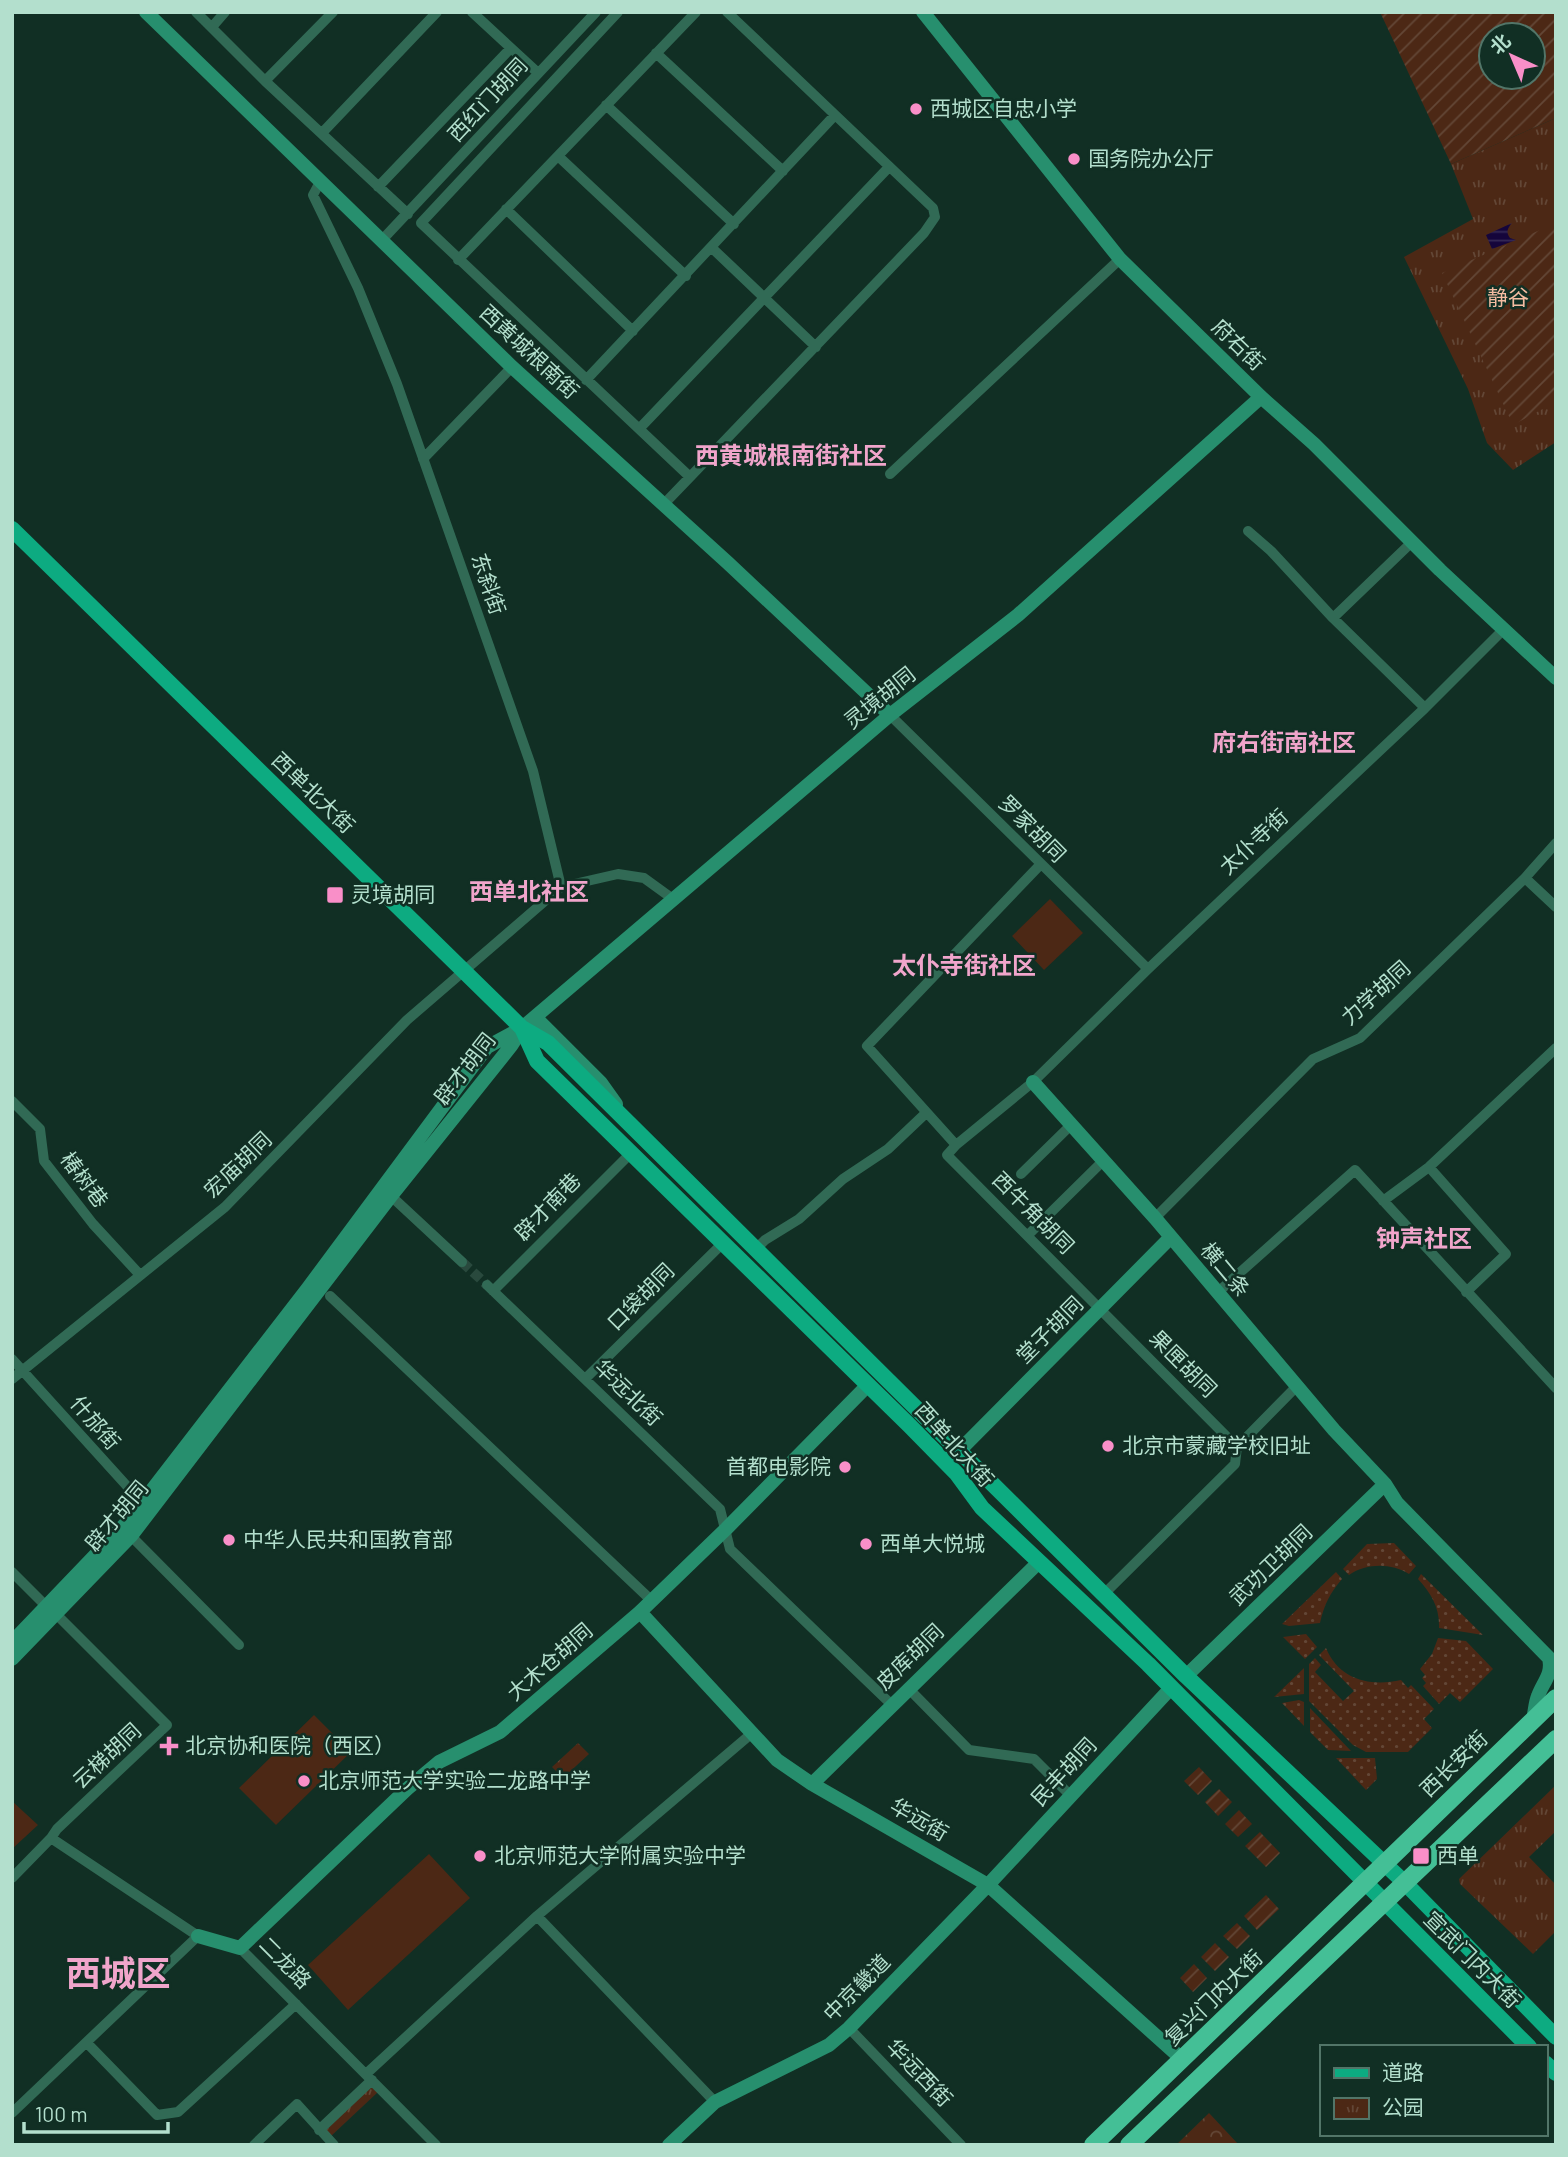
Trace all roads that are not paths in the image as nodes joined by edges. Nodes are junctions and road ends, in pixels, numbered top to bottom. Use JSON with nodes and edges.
{"nodes":[{"id":1,"x":146,"y":12,"type":"edge"},
{"id":2,"x":196,"y":12,"type":"edge"},
{"id":3,"x":225,"y":12,"type":"edge"},
{"id":4,"x":333,"y":12,"type":"edge"},
{"id":5,"x":437,"y":12,"type":"edge"},
{"id":6,"x":472,"y":12,"type":"edge"},
{"id":7,"x":596,"y":12,"type":"edge"},
{"id":8,"x":618,"y":12,"type":"edge"},
{"id":9,"x":696,"y":12,"type":"edge"},
{"id":10,"x":727,"y":12,"type":"edge"},
{"id":11,"x":923,"y":12,"type":"edge"},
{"id":12,"x":212,"y":27,"type":"junction"},
{"id":13,"x":510,"y":48,"type":"junction"},
{"id":14,"x":656,"y":53,"type":"junction"},
{"id":15,"x":538,"y":73,"type":"junction"},
{"id":16,"x":265,"y":81,"type":"junction"},
{"id":17,"x":606,"y":105,"type":"junction"},
{"id":18,"x":835,"y":115,"type":"junction"},
{"id":19,"x":323,"y":133,"type":"junction"},
{"id":20,"x":558,"y":156,"type":"junction"},
{"id":21,"x":889,"y":167,"type":"junction"},
{"id":22,"x":783,"y":171,"type":"junction"},
{"id":23,"x":320,"y":182,"type":"junction"},
{"id":24,"x":378,"y":187,"type":"junction"},
{"id":25,"x":506,"y":209,"type":"junction"},
{"id":26,"x":408,"y":215,"type":"junction"},
{"id":27,"x":734,"y":224,"type":"junction"},
{"id":28,"x":382,"y":240,"type":"junction"},
{"id":29,"x":712,"y":248,"type":"junction"},
{"id":30,"x":1120,"y":259,"type":"junction"},
{"id":31,"x":458,"y":260,"type":"junction"},
{"id":32,"x":686,"y":276,"type":"junction"},
{"id":33,"x":765,"y":298,"type":"junction"},
{"id":34,"x":633,"y":331,"type":"junction"},
{"id":35,"x":816,"y":347,"type":"junction"},
{"id":36,"x":512,"y":367,"type":"junction"},
{"id":37,"x":586,"y":380,"type":"junction"},
{"id":38,"x":1261,"y":397,"type":"junction"},
{"id":39,"x":639,"y":429,"type":"junction"},
{"id":40,"x":423,"y":459,"type":"junction"},
{"id":41,"x":890,"y":474,"type":"dead end"},
{"id":42,"x":690,"y":477,"type":"junction"},
{"id":43,"x":664,"y":504,"type":"junction"},
{"id":44,"x":12,"y":529,"type":"edge"},
{"id":45,"x":1248,"y":531,"type":"dead end"},
{"id":46,"x":1412,"y":542,"type":"junction"},
{"id":47,"x":1333,"y":618,"type":"junction"},
{"id":48,"x":1503,"y":631,"type":"junction"},
{"id":49,"x":1556,"y":678,"type":"edge"},
{"id":50,"x":1425,"y":708,"type":"junction"},
{"id":51,"x":890,"y":715,"type":"junction"},
{"id":52,"x":1556,"y":843,"type":"edge"},
{"id":53,"x":1040,"y":864,"type":"junction"},
{"id":54,"x":1525,"y":878,"type":"junction"},
{"id":55,"x":561,"y":887,"type":"junction"},
{"id":56,"x":673,"y":899,"type":"junction"},
{"id":57,"x":1556,"y":907,"type":"edge"},
{"id":58,"x":1148,"y":968,"type":"junction"},
{"id":59,"x":463,"y":971,"type":"junction"},
{"id":60,"x":528,"y":1023,"type":"junction"},
{"id":61,"x":1556,"y":1048,"type":"edge"},
{"id":62,"x":1033,"y":1082,"type":"junction"},
{"id":63,"x":12,"y":1101,"type":"edge"},
{"id":64,"x":926,"y":1113,"type":"junction"},
{"id":65,"x":1072,"y":1125,"type":"junction"},
{"id":66,"x":956,"y":1145,"type":"junction"},
{"id":67,"x":632,"y":1152,"type":"junction"},
{"id":68,"x":1103,"y":1161,"type":"junction"},
{"id":69,"x":1429,"y":1167,"type":"junction"},
{"id":70,"x":1021,"y":1174,"type":"dead end"},
{"id":71,"x":391,"y":1196,"type":"junction"},
{"id":72,"x":1383,"y":1201,"type":"junction"},
{"id":73,"x":1155,"y":1218,"type":"junction"},
{"id":74,"x":1029,"y":1234,"type":"dead end"},
{"id":75,"x":1170,"y":1238,"type":"junction"},
{"id":76,"x":724,"y":1242,"type":"junction"},
{"id":77,"x":756,"y":1249,"type":"junction"},
{"id":78,"x":462,"y":1262,"type":"tunnel mouth"},
{"id":79,"x":140,"y":1275,"type":"junction"},
{"id":80,"x":490,"y":1288,"type":"joint"},
{"id":81,"x":1466,"y":1292,"type":"junction"},
{"id":82,"x":1217,"y":1293,"type":"junction"},
{"id":83,"x":330,"y":1296,"type":"dead end"},
{"id":84,"x":1101,"y":1309,"type":"junction"},
{"id":85,"x":12,"y":1359,"type":"edge"},
{"id":86,"x":23,"y":1370,"type":"junction"},
{"id":87,"x":585,"y":1379,"type":"junction"},
{"id":88,"x":12,"y":1380,"type":"edge"},
{"id":89,"x":868,"y":1385,"type":"junction"},
{"id":90,"x":1297,"y":1386,"type":"junction"},
{"id":91,"x":1556,"y":1388,"type":"edge"},
{"id":92,"x":1237,"y":1447,"type":"junction"},
{"id":93,"x":959,"y":1451,"type":"junction"},
{"id":94,"x":1385,"y":1484,"type":"junction"},
{"id":95,"x":146,"y":1507,"type":"junction"},
{"id":96,"x":726,"y":1529,"type":"junction"},
{"id":97,"x":131,"y":1536,"type":"junction"},
{"id":98,"x":1039,"y":1562,"type":"junction"},
{"id":99,"x":12,"y":1572,"type":"edge"},
{"id":100,"x":1103,"y":1595,"type":"junction"},
{"id":101,"x":650,"y":1600,"type":"junction"},
{"id":102,"x":51,"y":1610,"type":"junction"},
{"id":103,"x":640,"y":1612,"type":"junction"},
{"id":104,"x":12,"y":1642,"type":"edge"},
{"id":105,"x":239,"y":1645,"type":"dead end"},
{"id":106,"x":1556,"y":1655,"type":"edge"},
{"id":107,"x":12,"y":1659,"type":"edge"},
{"id":108,"x":1186,"y":1676,"type":"junction"},
{"id":109,"x":908,"y":1688,"type":"junction"},
{"id":110,"x":1171,"y":1688,"type":"junction"},
{"id":111,"x":1556,"y":1698,"type":"edge"},
{"id":112,"x":892,"y":1705,"type":"junction"},
{"id":113,"x":1533,"y":1719,"type":"junction"},
{"id":114,"x":751,"y":1734,"type":"junction"},
{"id":115,"x":1556,"y":1739,"type":"edge"},
{"id":116,"x":812,"y":1784,"type":"junction"},
{"id":117,"x":1070,"y":1795,"type":"junction"},
{"id":118,"x":51,"y":1838,"type":"junction"},
{"id":119,"x":1385,"y":1864,"type":"junction"},
{"id":120,"x":12,"y":1878,"type":"edge"},
{"id":121,"x":1365,"y":1883,"type":"junction"},
{"id":122,"x":1405,"y":1883,"type":"junction"},
{"id":123,"x":988,"y":1885,"type":"junction"},
{"id":124,"x":1384,"y":1903,"type":"junction"},
{"id":125,"x":537,"y":1916,"type":"junction"},
{"id":126,"x":198,"y":1937,"type":"junction"},
{"id":127,"x":240,"y":1948,"type":"junction"},
{"id":128,"x":296,"y":2004,"type":"junction"},
{"id":129,"x":849,"y":2028,"type":"junction"},
{"id":130,"x":1556,"y":2037,"type":"edge"},
{"id":131,"x":87,"y":2043,"type":"junction"},
{"id":132,"x":1527,"y":2045,"type":"edge"},
{"id":133,"x":1183,"y":2060,"type":"junction"},
{"id":134,"x":369,"y":2077,"type":"junction"},
{"id":135,"x":715,"y":2102,"type":"junction"},
{"id":136,"x":12,"y":2113,"type":"edge"},
{"id":137,"x":319,"y":2130,"type":"junction"},
{"id":138,"x":254,"y":2145,"type":"edge"},
{"id":139,"x":334,"y":2145,"type":"edge"},
{"id":140,"x":436,"y":2145,"type":"edge"},
{"id":141,"x":669,"y":2145,"type":"edge"},
{"id":142,"x":961,"y":2145,"type":"edge"},
{"id":143,"x":1093,"y":2145,"type":"edge"},
{"id":144,"x":1129,"y":2145,"type":"edge"}],
"edges":[{"from":1,"to":23,"type":"main road","name":"西黄城根南街"},
{"from":2,"to":12,"type":"street"},
{"from":3,"to":12,"type":"street"},
{"from":4,"to":16,"type":"street"},
{"from":5,"to":19,"type":"street"},
{"from":6,"to":13,"type":"street"},
{"from":7,"to":15,"type":"street","name":"西红门胡同"},
{"from":8,"to":31,"type":"street"},
{"from":9,"to":14,"type":"street"},
{"from":10,"to":18,"type":"street"},
{"from":11,"to":30,"type":"main road","name":"府右街"},
{"from":12,"to":16,"type":"street"},
{"from":13,"to":15,"type":"street"},
{"from":13,"to":24,"type":"street"},
{"from":14,"to":17,"type":"street"},
{"from":14,"to":22,"type":"street"},
{"from":15,"to":26,"type":"street","name":"西红门胡同"},
{"from":16,"to":19,"type":"street"},
{"from":17,"to":20,"type":"street"},
{"from":17,"to":27,"type":"street"},
{"from":18,"to":21,"type":"street"},
{"from":18,"to":22,"type":"street"},
{"from":19,"to":24,"type":"street"},
{"from":20,"to":25,"type":"street"},
{"from":20,"to":32,"type":"street"},
{"from":21,"to":33,"type":"street"},
{"from":21,"to":35,"type":"street"},
{"from":22,"to":27,"type":"street"},
{"from":23,"to":28,"type":"main road","name":"西黄城根南街"},
{"from":23,"to":40,"type":"street","name":"东斜街"},
{"from":24,"to":26,"type":"street"},
{"from":25,"to":31,"type":"street"},
{"from":25,"to":34,"type":"street"},
{"from":26,"to":28,"type":"street","name":"西红门胡同"},
{"from":27,"to":29,"type":"street"},
{"from":28,"to":36,"type":"main road","name":"西黄城根南街"},
{"from":29,"to":32,"type":"street"},
{"from":29,"to":33,"type":"street"},
{"from":30,"to":38,"type":"main road","name":"府右街"},
{"from":30,"to":41,"type":"street"},
{"from":31,"to":37,"type":"street"},
{"from":32,"to":34,"type":"street"},
{"from":33,"to":35,"type":"street"},
{"from":33,"to":39,"type":"street"},
{"from":34,"to":37,"type":"street"},
{"from":35,"to":42,"type":"street"},
{"from":36,"to":40,"type":"street"},
{"from":36,"to":43,"type":"main road","name":"西黄城根南街"},
{"from":37,"to":39,"type":"street"},
{"from":38,"to":46,"type":"main road","name":"府右街"},
{"from":38,"to":51,"type":"main road","name":"灵境胡同"},
{"from":39,"to":42,"type":"street"},
{"from":40,"to":55,"type":"street","name":"东斜街"},
{"from":42,"to":43,"type":"street"},
{"from":43,"to":51,"type":"main road","name":"西黄城根南街"},
{"from":44,"to":59,"type":"main road","name":"西单北大街"},
{"from":45,"to":47,"type":"street"},
{"from":46,"to":47,"type":"street"},
{"from":46,"to":48,"type":"main road","name":"府右街"},
{"from":47,"to":50,"type":"street"},
{"from":48,"to":49,"type":"main road","name":"府右街"},
{"from":48,"to":50,"type":"street","name":"太仆寺街"},
{"from":50,"to":58,"type":"street","name":"太仆寺街"},
{"from":51,"to":53,"type":"street","name":"罗家胡同"},
{"from":51,"to":56,"type":"main road","name":"灵境胡同"},
{"from":52,"to":54,"type":"street","name":"力学胡同"},
{"from":53,"to":58,"type":"street","name":"罗家胡同"},
{"from":53,"to":64,"type":"street"},
{"from":54,"to":57,"type":"street"},
{"from":54,"to":73,"type":"street","name":"力学胡同"},
{"from":55,"to":56,"type":"street"},
{"from":55,"to":59,"type":"street"},
{"from":56,"to":60,"type":"main road","name":"灵境胡同"},
{"from":58,"to":62,"type":"street","name":"太仆寺街"},
{"from":59,"to":60,"type":"main road","name":"西单北大街"},
{"from":59,"to":79,"type":"street","name":"宏庙胡同"},
{"from":60,"to":67,"type":"main road","name":"西单北大街"},
{"from":60,"to":71,"type":"main road","name":"辟才胡同"},
{"from":60,"to":77,"type":"main road","name":"西单北大街"},
{"from":60,"to":95,"type":"main road","name":"辟才胡同"},
{"from":61,"to":69,"type":"street"},
{"from":62,"to":65,"type":"main road","name":"横二条"},
{"from":62,"to":66,"type":"street","name":"太仆寺街"},
{"from":63,"to":79,"type":"street","name":"椿树巷"},
{"from":64,"to":66,"type":"street"},
{"from":64,"to":77,"type":"street"},
{"from":65,"to":68,"type":"main road","name":"横二条"},
{"from":65,"to":70,"type":"street"},
{"from":66,"to":84,"type":"street","name":"西牛角胡同"},
{"from":67,"to":76,"type":"main road","name":"西单北大街"},
{"from":67,"to":80,"type":"street","name":"辟才南巷"},
{"from":68,"to":73,"type":"main road","name":"横二条"},
{"from":68,"to":74,"type":"street"},
{"from":69,"to":72,"type":"street"},
{"from":69,"to":81,"type":"street"},
{"from":71,"to":78,"type":"street"},
{"from":71,"to":95,"type":"main road","name":"辟才胡同"},
{"from":72,"to":81,"type":"street"},
{"from":72,"to":82,"type":"street"},
{"from":73,"to":75,"type":"main road","name":"横二条"},
{"from":75,"to":82,"type":"main road","name":"横二条"},
{"from":75,"to":84,"type":"main road","name":"堂子胡同"},
{"from":76,"to":87,"type":"street","name":"口袋胡同"},
{"from":76,"to":89,"type":"main road","name":"西单北大街"},
{"from":77,"to":93,"type":"main road","name":"西单北大街"},
{"from":79,"to":86,"type":"street","name":"宏庙胡同"},
{"from":80,"to":87,"type":"street","name":"华远北街"},
{"from":81,"to":91,"type":"street"},
{"from":82,"to":90,"type":"main road","name":"横二条"},
{"from":83,"to":101,"type":"street"},
{"from":84,"to":92,"type":"street","name":"果匣胡同"},
{"from":84,"to":93,"type":"main road","name":"堂子胡同"},
{"from":85,"to":86,"type":"street","name":"什邡街"},
{"from":86,"to":88,"type":"street","name":"宏庙胡同"},
{"from":86,"to":95,"type":"street","name":"什邡街"},
{"from":87,"to":96,"type":"street","name":"华远北街"},
{"from":89,"to":96,"type":"main road","name":"大木仓胡同"},
{"from":89,"to":98,"type":"main road","name":"西单北大街"},
{"from":90,"to":92,"type":"street"},
{"from":90,"to":94,"type":"main road","name":"横二条"},
{"from":92,"to":100,"type":"street"},
{"from":93,"to":100,"type":"main road","name":"西单北大街"},
{"from":94,"to":106,"type":"main road","name":"横二条"},
{"from":94,"to":108,"type":"main road","name":"武功卫胡同"},
{"from":94,"to":113,"type":"main road","name":"横二条"},
{"from":95,"to":97,"type":"main road","name":"辟才胡同"},
{"from":95,"to":102,"type":"main road","name":"辟才胡同"},
{"from":96,"to":101,"type":"main road","name":"大木仓胡同"},
{"from":96,"to":112,"type":"street","name":"华远北街"},
{"from":97,"to":102,"type":"main road","name":"辟才胡同"},
{"from":97,"to":105,"type":"street"},
{"from":98,"to":109,"type":"main road","name":"皮库胡同"},
{"from":98,"to":110,"type":"main road","name":"西单北大街"},
{"from":99,"to":102,"type":"street"},
{"from":100,"to":108,"type":"main road","name":"西单北大街"},
{"from":101,"to":103,"type":"main road","name":"大木仓胡同"},
{"from":102,"to":104,"type":"main road","name":"辟才胡同"},
{"from":102,"to":107,"type":"main road","name":"辟才胡同"},
{"from":102,"to":118,"type":"street","name":"云梯胡同"},
{"from":103,"to":114,"type":"main road","name":"华远街"},
{"from":103,"to":127,"type":"main road","name":"大木仓胡同"},
{"from":108,"to":119,"type":"main road","name":"西单北大街"},
{"from":109,"to":112,"type":"main road","name":"皮库胡同"},
{"from":109,"to":117,"type":"street"},
{"from":110,"to":117,"type":"main road","name":"民丰胡同"},
{"from":110,"to":121,"type":"main road","name":"西单北大街"},
{"from":111,"to":113,"type":"highway","name":"西长安街"},
{"from":112,"to":116,"type":"main road","name":"皮库胡同"},
{"from":113,"to":119,"type":"highway","name":"西长安街"},
{"from":114,"to":116,"type":"main road","name":"华远街"},
{"from":114,"to":125,"type":"street"},
{"from":115,"to":122,"type":"highway"},
{"from":116,"to":123,"type":"main road","name":"华远街"},
{"from":117,"to":123,"type":"main road","name":"民丰胡同"},
{"from":118,"to":120,"type":"street"},
{"from":118,"to":126,"type":"street","name":"二龙路"},
{"from":119,"to":121,"type":"highway","name":"西长安街"},
{"from":119,"to":122,"type":"main road","name":"宣武门内大街"},
{"from":121,"to":124,"type":"main road","name":"宣武门内大街"},
{"from":121,"to":133,"type":"highway","name":"复兴门内大街"},
{"from":122,"to":124,"type":"highway"},
{"from":122,"to":130,"type":"main road","name":"宣武门内大街"},
{"from":123,"to":129,"type":"main road","name":"中京畿道"},
{"from":123,"to":133,"type":"main road","name":"华远街"},
{"from":124,"to":132,"type":"main road","name":"宣武门内大街"},
{"from":124,"to":144,"type":"highway"},
{"from":125,"to":134,"type":"street"},
{"from":125,"to":135,"type":"street"},
{"from":126,"to":127,"type":"main road","name":"二龙路"},
{"from":126,"to":131,"type":"street"},
{"from":127,"to":128,"type":"street","name":"二龙路"},
{"from":128,"to":131,"type":"street"},
{"from":128,"to":134,"type":"street","name":"二龙路"},
{"from":129,"to":135,"type":"main road","name":"中京畿道"},
{"from":129,"to":142,"type":"street","name":"华远西街"},
{"from":131,"to":136,"type":"street"},
{"from":133,"to":143,"type":"highway","name":"复兴门内大街"},
{"from":134,"to":137,"type":"street"},
{"from":134,"to":140,"type":"street","name":"二龙路"},
{"from":135,"to":141,"type":"main road","name":"中京畿道"},
{"from":137,"to":138,"type":"street"},
{"from":137,"to":139,"type":"street"}]}
